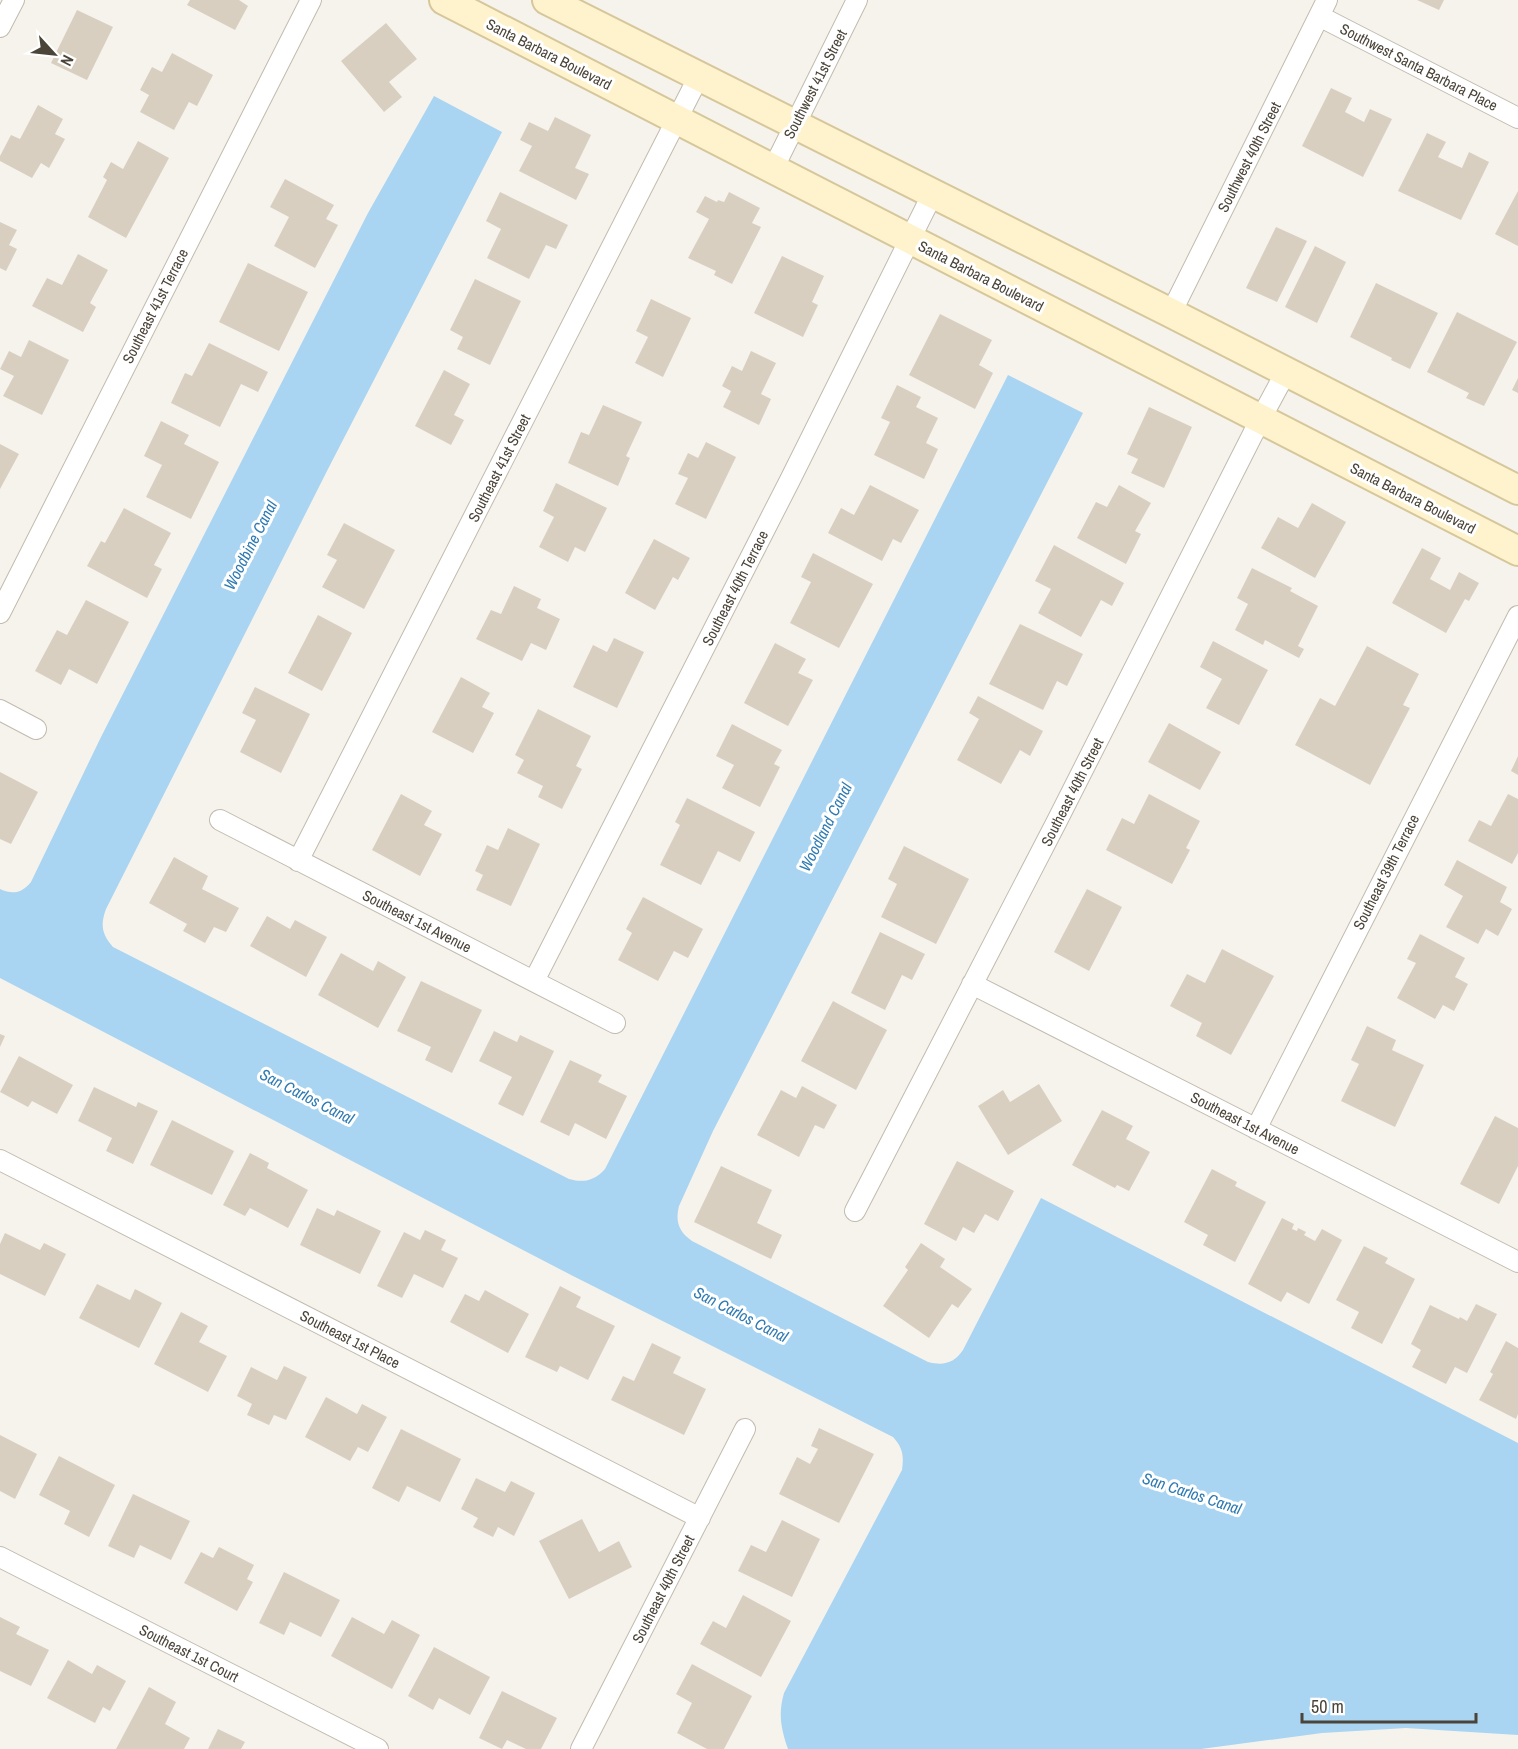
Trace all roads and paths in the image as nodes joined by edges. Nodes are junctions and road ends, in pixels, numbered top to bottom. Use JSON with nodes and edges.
{"nodes":[{"id":1,"x":14,"y":0,"type":"edge"},
{"id":2,"x":311,"y":0,"type":"edge"},
{"id":3,"x":444,"y":0,"type":"edge"},
{"id":4,"x":547,"y":0,"type":"edge"},
{"id":5,"x":857,"y":0,"type":"edge"},
{"id":6,"x":1323,"y":8,"type":"edge"},
{"id":7,"x":0,"y":27,"type":"edge"},
{"id":8,"x":699,"y":76,"type":"junction"},
{"id":9,"x":1518,"y":118,"type":"edge"},
{"id":10,"x":677,"y":120,"type":"junction"},
{"id":11,"x":795,"y":124,"type":"junction"},
{"id":12,"x":773,"y":169,"type":"junction"},
{"id":13,"x":933,"y":193,"type":"junction"},
{"id":14,"x":911,"y":240,"type":"junction"},
{"id":15,"x":1171,"y":313,"type":"junction"},
{"id":16,"x":1286,"y":372,"type":"junction"},
{"id":17,"x":1260,"y":420,"type":"junction"},
{"id":18,"x":1518,"y":490,"type":"edge"},
{"id":19,"x":1518,"y":551,"type":"edge"},
{"id":20,"x":0,"y":613,"type":"edge"},
{"id":21,"x":1518,"y":616,"type":"edge"},
{"id":22,"x":0,"y":710,"type":"edge"},
{"id":23,"x":36,"y":729,"type":"dead end"},
{"id":24,"x":220,"y":820,"type":"dead end"},
{"id":25,"x":298,"y":861,"type":"junction"},
{"id":26,"x":534,"y":981,"type":"junction"},
{"id":27,"x":972,"y":984,"type":"junction"},
{"id":28,"x":615,"y":1023,"type":"dead end"},
{"id":29,"x":1256,"y":1129,"type":"junction"},
{"id":30,"x":0,"y":1160,"type":"edge"},
{"id":31,"x":855,"y":1210,"type":"dead end"},
{"id":32,"x":1518,"y":1262,"type":"edge"},
{"id":33,"x":745,"y":1429,"type":"dead end"},
{"id":34,"x":700,"y":1518,"type":"junction"},
{"id":35,"x":0,"y":1557,"type":"edge"},
{"id":36,"x":378,"y":1749,"type":"edge"},
{"id":37,"x":581,"y":1749,"type":"edge"}],
"edges":[{"from":1,"to":7,"type":"street"},
{"from":2,"to":20,"type":"street","name":"Southeast 41st Terrace"},
{"from":3,"to":10,"type":"main road","name":"Santa Barbara Boulevard"},
{"from":4,"to":8,"type":"main road"},
{"from":5,"to":11,"type":"street","name":"Southwest 41st Street"},
{"from":6,"to":9,"type":"street","name":"Southwest Santa Barbara Place"},
{"from":6,"to":15,"type":"street","name":"Southwest 40th Street"},
{"from":8,"to":10,"type":"street","name":"Southeast 41st Street"},
{"from":8,"to":11,"type":"main road"},
{"from":10,"to":12,"type":"main road","name":"Santa Barbara Boulevard"},
{"from":10,"to":25,"type":"street","name":"Southeast 41st Street"},
{"from":11,"to":12,"type":"street","name":"Southwest 41st Street"},
{"from":11,"to":13,"type":"main road"},
{"from":12,"to":14,"type":"main road","name":"Santa Barbara Boulevard"},
{"from":13,"to":14,"type":"street","name":"Southeast 40th Terrace"},
{"from":13,"to":15,"type":"main road"},
{"from":14,"to":17,"type":"main road","name":"Santa Barbara Boulevard"},
{"from":14,"to":26,"type":"street","name":"Southeast 40th Terrace"},
{"from":15,"to":16,"type":"main road"},
{"from":16,"to":17,"type":"street","name":"Southeast 40th Street"},
{"from":16,"to":18,"type":"main road"},
{"from":17,"to":19,"type":"main road","name":"Santa Barbara Boulevard"},
{"from":17,"to":27,"type":"street","name":"Southeast 40th Street"},
{"from":21,"to":29,"type":"street","name":"Southeast 39th Terrace"},
{"from":22,"to":23,"type":"street"},
{"from":24,"to":25,"type":"street","name":"Southeast 1st Avenue"},
{"from":25,"to":26,"type":"street","name":"Southeast 1st Avenue"},
{"from":26,"to":28,"type":"street","name":"Southeast 1st Avenue"},
{"from":27,"to":29,"type":"street","name":"Southeast 1st Avenue"},
{"from":27,"to":31,"type":"street","name":"Southeast 40th Street"},
{"from":29,"to":32,"type":"street","name":"Southeast 1st Avenue"},
{"from":30,"to":34,"type":"street","name":"Southeast 1st Place"},
{"from":33,"to":34,"type":"street","name":"Southeast 40th Street"},
{"from":34,"to":37,"type":"street","name":"Southeast 40th Street"},
{"from":35,"to":36,"type":"street","name":"Southeast 1st Court"}]}
